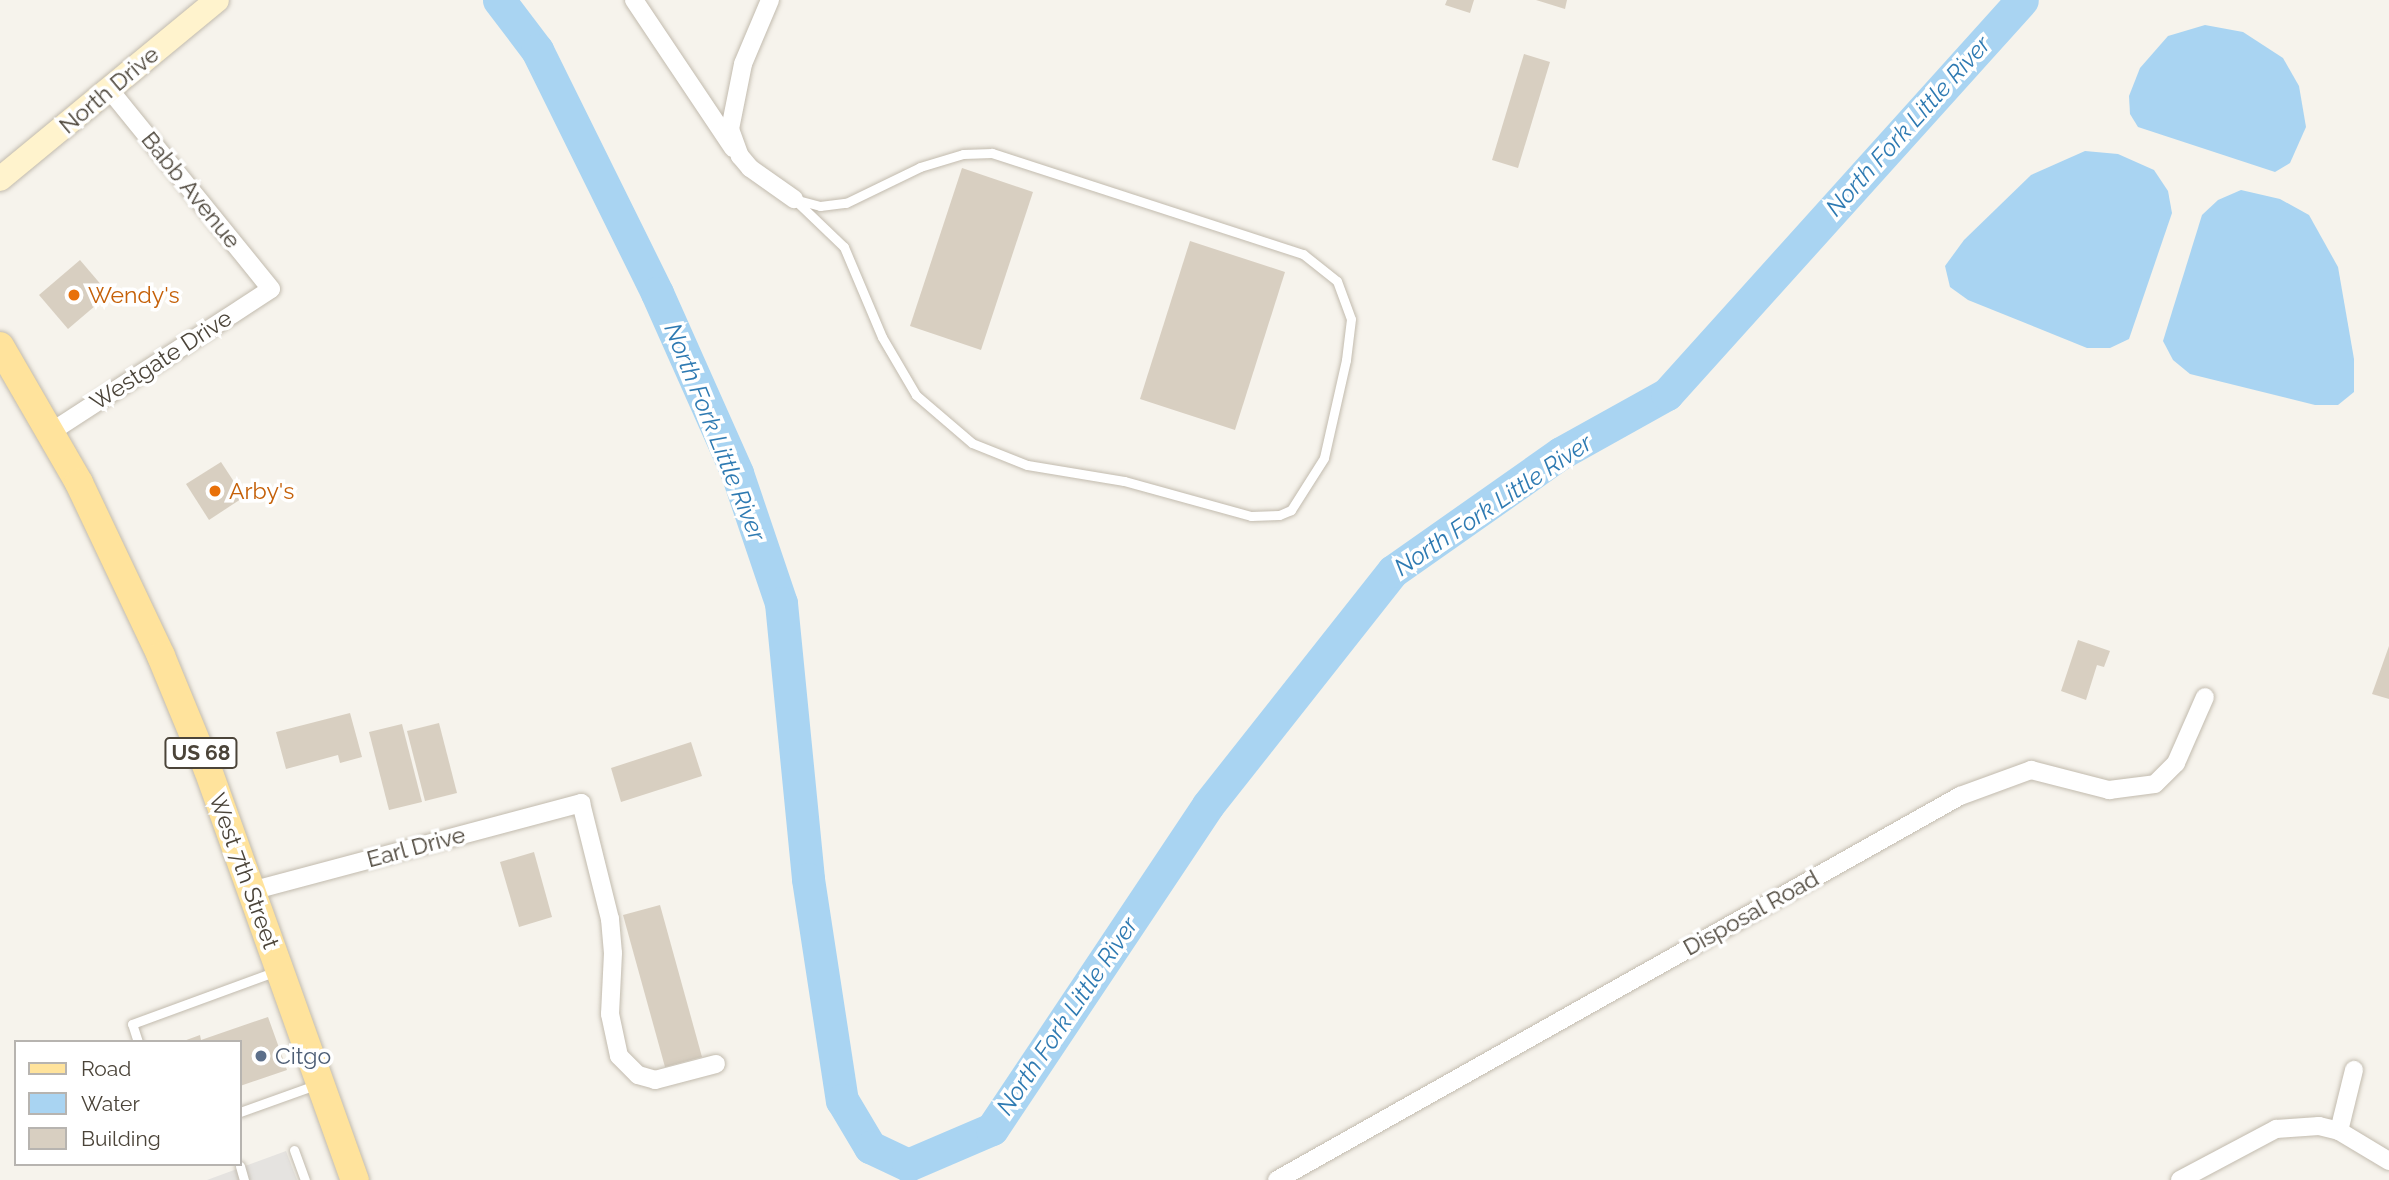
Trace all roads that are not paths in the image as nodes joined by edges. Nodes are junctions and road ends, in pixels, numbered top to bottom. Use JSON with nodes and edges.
{"nodes":[{"id":1,"x":216,"y":0,"type":"edge"},
{"id":2,"x":634,"y":0,"type":"edge"},
{"id":3,"x":770,"y":0,"type":"edge"},
{"id":4,"x":110,"y":90,"type":"junction"},
{"id":5,"x":740,"y":156,"type":"junction"},
{"id":6,"x":0,"y":179,"type":"edge"},
{"id":7,"x":794,"y":199,"type":"junction"},
{"id":8,"x":271,"y":289,"type":"joint"},
{"id":9,"x":0,"y":346,"type":"edge"},
{"id":10,"x":51,"y":432,"type":"junction"},
{"id":11,"x":2205,"y":697,"type":"dead end"},
{"id":12,"x":251,"y":891,"type":"junction"},
{"id":13,"x":279,"y":970,"type":"junction"},
{"id":14,"x":137,"y":1040,"type":"edge"},
{"id":15,"x":716,"y":1064,"type":"dead end"},
{"id":16,"x":2354,"y":1070,"type":"dead end"},
{"id":17,"x":320,"y":1084,"type":"junction"},
{"id":18,"x":242,"y":1111,"type":"edge"},
{"id":19,"x":2339,"y":1131,"type":"junction"},
{"id":20,"x":294,"y":1150,"type":"dead end"},
{"id":21,"x":2389,"y":1161,"type":"edge"},
{"id":22,"x":240,"y":1167,"type":"dead end"},
{"id":23,"x":244,"y":1180,"type":"edge"},
{"id":24,"x":305,"y":1180,"type":"edge"},
{"id":25,"x":355,"y":1180,"type":"edge"},
{"id":26,"x":1277,"y":1180,"type":"edge"},
{"id":27,"x":2180,"y":1180,"type":"edge"}],
"edges":[{"from":1,"to":4,"type":"main road","name":"North Drive"},
{"from":2,"to":5,"type":"street"},
{"from":3,"to":5,"type":"street"},
{"from":4,"to":6,"type":"main road","name":"North Drive"},
{"from":4,"to":8,"type":"street","name":"Babb Avenue"},
{"from":5,"to":7,"type":"street"},
{"from":7,"to":7,"type":"lane"},
{"from":8,"to":10,"type":"street","name":"Westgate Drive"},
{"from":9,"to":10,"type":"main road","name":"West 7th Street","number":"US 68"},
{"from":10,"to":12,"type":"main road","name":"West 7th Street","number":"US 68"},
{"from":11,"to":26,"type":"street","name":"Disposal Road"},
{"from":12,"to":13,"type":"main road","name":"West 7th Street","number":"US 68"},
{"from":12,"to":15,"type":"street","name":"Earl Drive"},
{"from":13,"to":14,"type":"lane"},
{"from":13,"to":17,"type":"main road","name":"West 7th Street","number":"US 68"},
{"from":16,"to":19,"type":"street"},
{"from":17,"to":18,"type":"lane"},
{"from":17,"to":25,"type":"main road","name":"West 7th Street","number":"US 68"},
{"from":19,"to":21,"type":"street"},
{"from":19,"to":27,"type":"street"},
{"from":20,"to":24,"type":"lane"},
{"from":22,"to":23,"type":"lane"}]}
